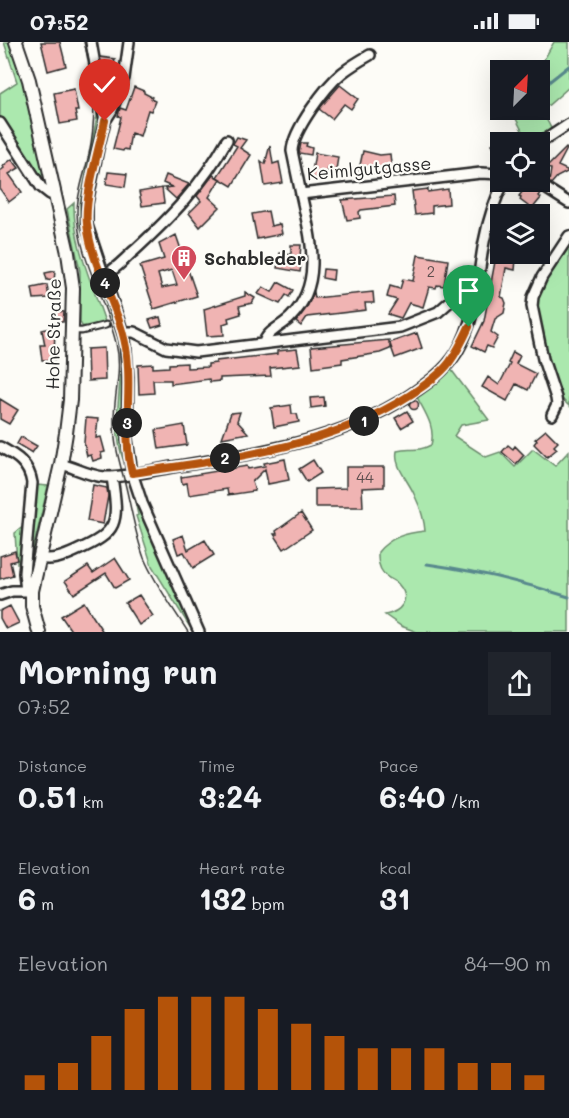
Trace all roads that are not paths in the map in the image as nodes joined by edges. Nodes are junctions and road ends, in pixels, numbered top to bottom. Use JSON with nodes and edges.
{"nodes":[{"id":1,"x":16,"y":42,"type":"edge"},
{"id":2,"x":91,"y":42,"type":"edge"},
{"id":3,"x":129,"y":42,"type":"edge"},
{"id":4,"x":370,"y":55,"type":"dead end"},
{"id":5,"x":105,"y":121,"type":"junction"},
{"id":6,"x":0,"y":123,"type":"edge"},
{"id":7,"x":569,"y":124,"type":"edge"},
{"id":8,"x":550,"y":136,"type":"edge"},
{"id":9,"x":227,"y":140,"type":"dead end"},
{"id":10,"x":490,"y":173,"type":"edge"},
{"id":11,"x":550,"y":191,"type":"edge"},
{"id":12,"x":500,"y":192,"type":"edge"},
{"id":13,"x":54,"y":194,"type":"junction"},
{"id":14,"x":301,"y":194,"type":"junction"},
{"id":15,"x":569,"y":204,"type":"edge"},
{"id":16,"x":569,"y":236,"type":"edge"},
{"id":17,"x":102,"y":276,"type":"junction"},
{"id":18,"x":478,"y":281,"type":"junction"},
{"id":19,"x":106,"y":325,"type":"dead end"},
{"id":20,"x":72,"y":331,"type":"junction"},
{"id":21,"x":123,"y":332,"type":"junction"},
{"id":22,"x":264,"y":343,"type":"junction"},
{"id":23,"x":552,"y":415,"type":"dead end"},
{"id":24,"x":0,"y":447,"type":"edge"},
{"id":25,"x":62,"y":464,"type":"junction"},
{"id":26,"x":132,"y":473,"type":"junction"},
{"id":27,"x":112,"y":477,"type":"junction"},
{"id":28,"x":39,"y":558,"type":"junction"},
{"id":29,"x":29,"y":591,"type":"junction"},
{"id":30,"x":0,"y":595,"type":"edge"},
{"id":31,"x":39,"y":632,"type":"edge"},
{"id":32,"x":199,"y":632,"type":"edge"}],
"edges":[{"from":1,"to":13,"type":"main road","name":"Hohe Straße"},
{"from":2,"to":5,"type":"street"},
{"from":3,"to":5,"type":"street"},
{"from":4,"to":14,"type":"street","name":"Keimlgutgasse"},
{"from":5,"to":17,"type":"street"},
{"from":6,"to":13,"type":"street"},
{"from":7,"to":8,"type":"street"},
{"from":9,"to":17,"type":"street"},
{"from":10,"to":14,"type":"street","name":"Keimlgutgasse"},
{"from":11,"to":15,"type":"street"},
{"from":12,"to":18,"type":"street"},
{"from":13,"to":20,"type":"main road","name":"Hohe Straße"},
{"from":14,"to":22,"type":"street"},
{"from":16,"to":23,"type":"street"},
{"from":17,"to":21,"type":"street"},
{"from":18,"to":22,"type":"street"},
{"from":18,"to":26,"type":"street"},
{"from":19,"to":20,"type":"lane"},
{"from":20,"to":25,"type":"main road","name":"Hohe Straße"},
{"from":21,"to":22,"type":"street"},
{"from":21,"to":26,"type":"street"},
{"from":24,"to":29,"type":"street"},
{"from":25,"to":27,"type":"street"},
{"from":25,"to":28,"type":"main road","name":"Hohe Straße"},
{"from":26,"to":27,"type":"street"},
{"from":26,"to":32,"type":"street"},
{"from":27,"to":28,"type":"street"},
{"from":28,"to":29,"type":"main road","name":"Hohe Straße"},
{"from":29,"to":30,"type":"street"},
{"from":29,"to":31,"type":"main road","name":"Hohe Straße"}]}
